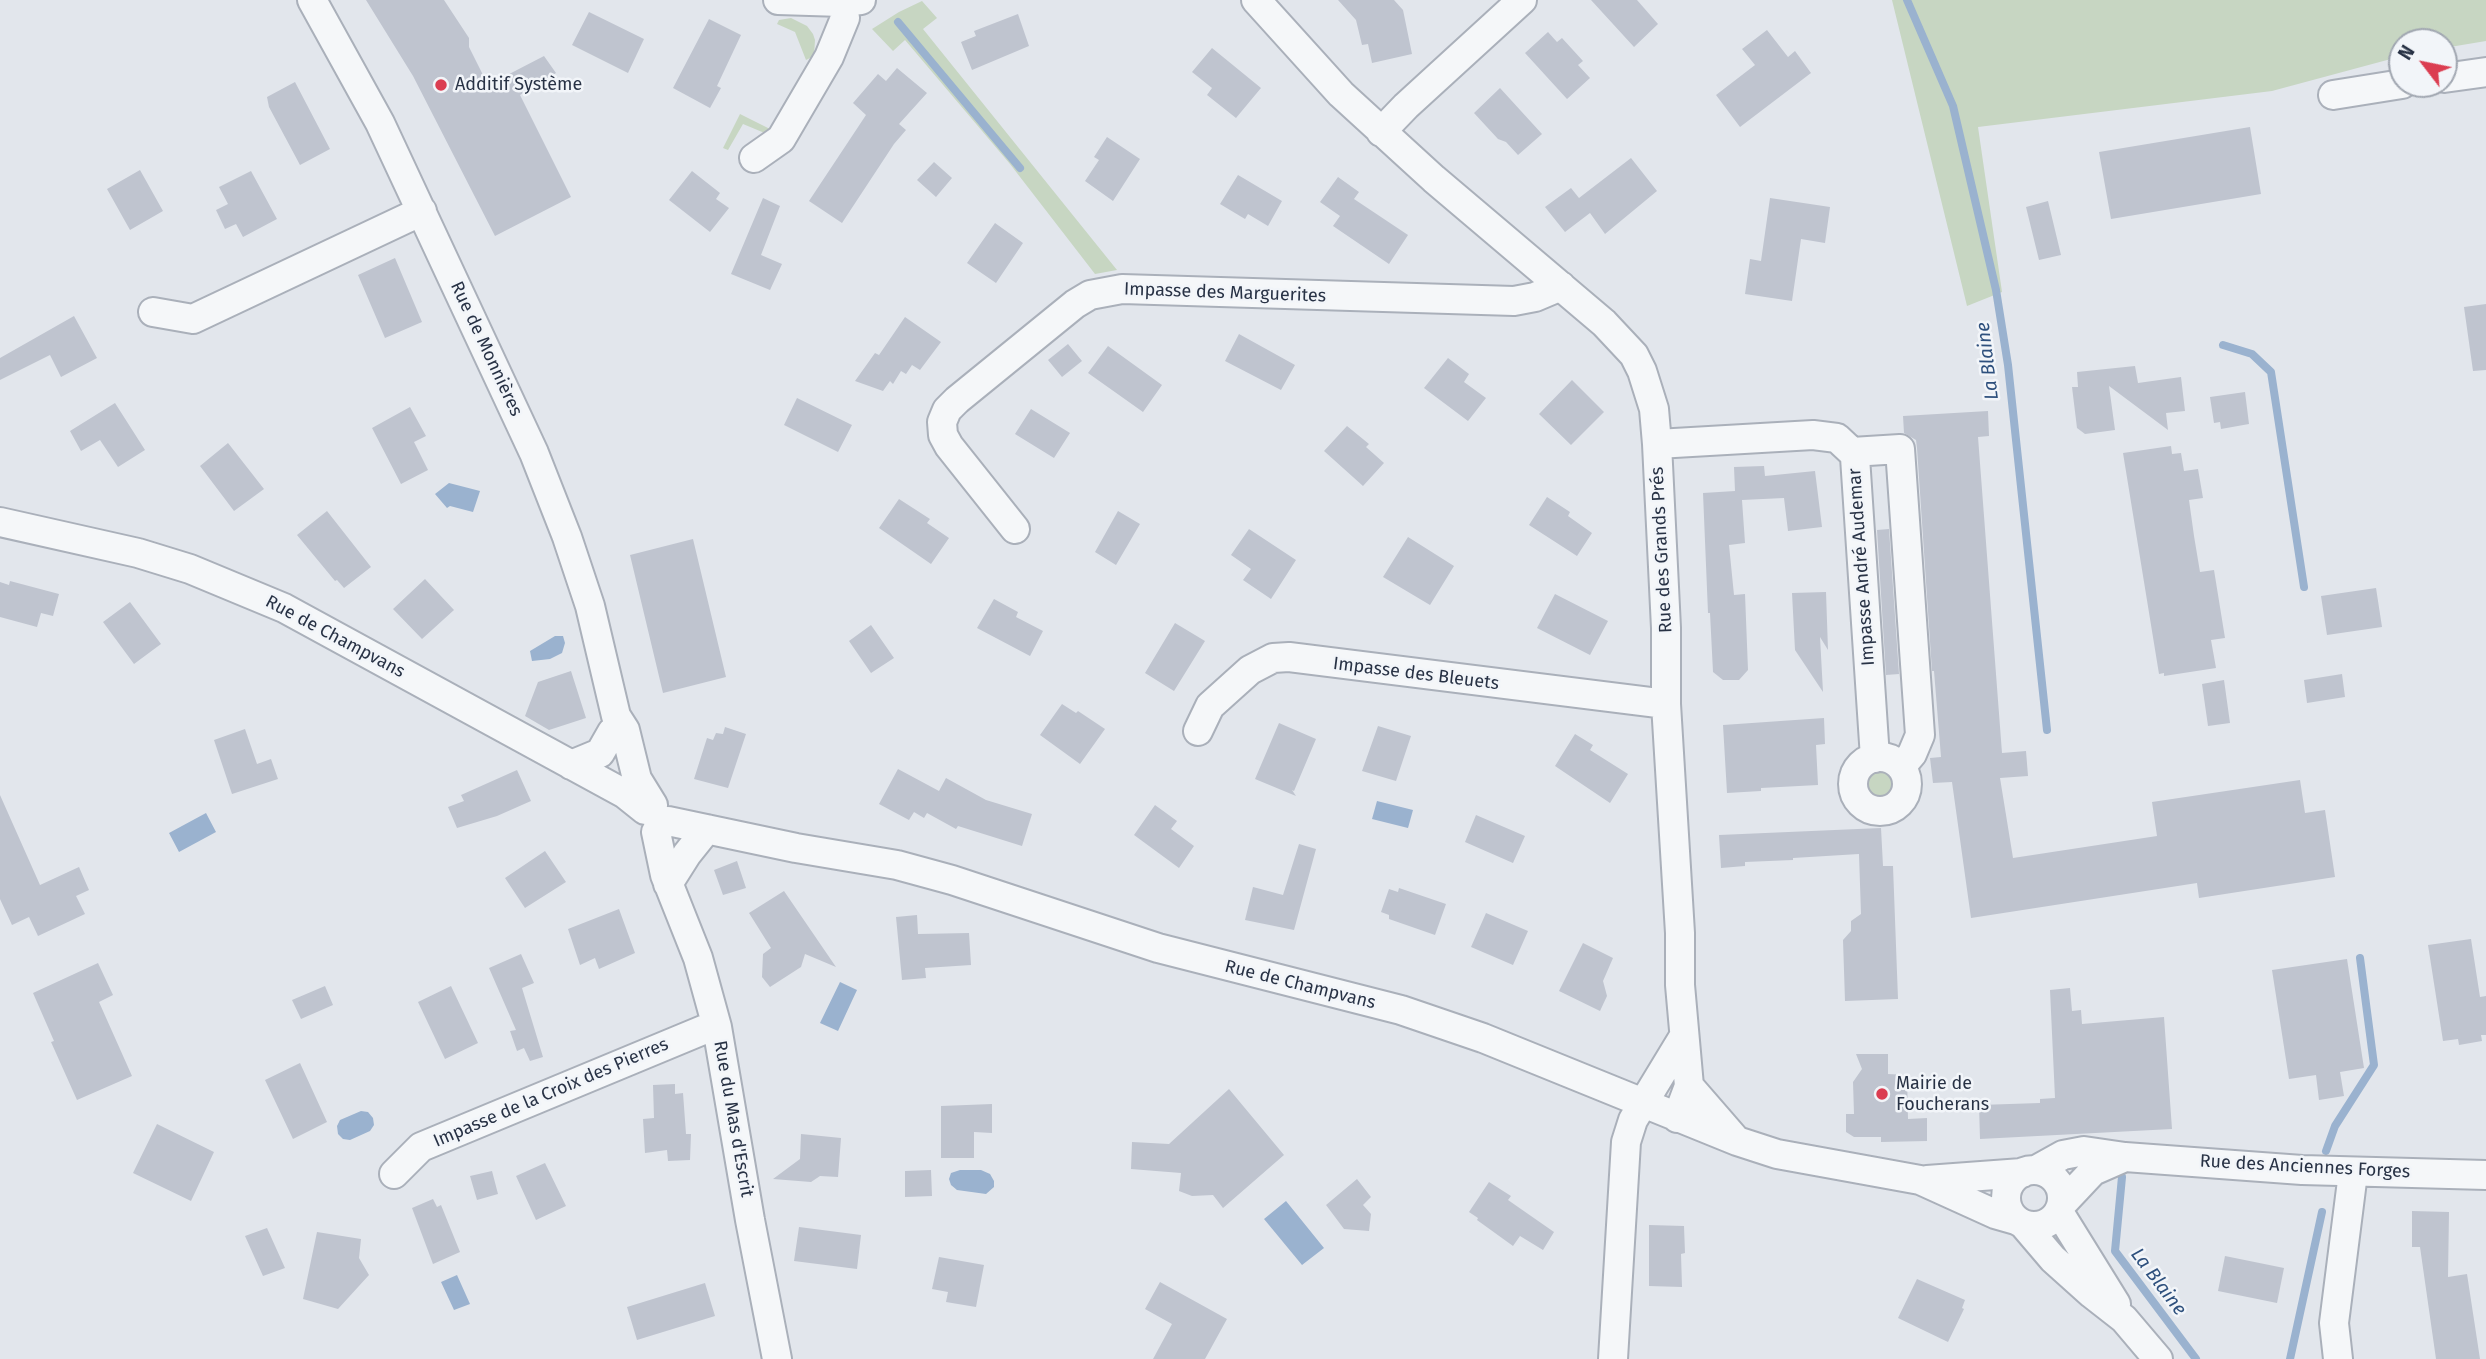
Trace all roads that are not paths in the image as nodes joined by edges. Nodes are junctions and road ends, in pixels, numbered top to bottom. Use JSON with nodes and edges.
{"nodes":[{"id":1,"x":312,"y":0,"type":"edge"},
{"id":2,"x":778,"y":0,"type":"edge"},
{"id":3,"x":1256,"y":0,"type":"edge"},
{"id":4,"x":1522,"y":0,"type":"edge"},
{"id":5,"x":807,"y":1,"type":"edge"},
{"id":6,"x":852,"y":1,"type":"edge"},
{"id":7,"x":2486,"y":72,"type":"edge"},
{"id":8,"x":2458,"y":76,"type":"edge"},
{"id":9,"x":2388,"y":86,"type":"edge"},
{"id":10,"x":2346,"y":93,"type":"dead end"},
{"id":11,"x":1381,"y":132,"type":"junction"},
{"id":12,"x":754,"y":158,"type":"dead end"},
{"id":13,"x":422,"y":211,"type":"junction"},
{"id":14,"x":1561,"y":286,"type":"junction"},
{"id":15,"x":153,"y":312,"type":"dead end"},
{"id":16,"x":1657,"y":444,"type":"junction"},
{"id":17,"x":1852,"y":452,"type":"junction"},
{"id":18,"x":0,"y":522,"type":"edge"},
{"id":19,"x":1015,"y":529,"type":"dead end"},
{"id":20,"x":1666,"y":704,"type":"junction"},
{"id":21,"x":614,"y":724,"type":"junction"},
{"id":22,"x":1198,"y":731,"type":"dead end"},
{"id":23,"x":1875,"y":758,"type":"junction"},
{"id":24,"x":570,"y":765,"type":"junction"},
{"id":25,"x":1901,"y":767,"type":"junction"},
{"id":26,"x":617,"y":790,"type":"junction"},
{"id":27,"x":656,"y":817,"type":"junction"},
{"id":28,"x":707,"y":829,"type":"junction"},
{"id":29,"x":668,"y":884,"type":"junction"},
{"id":30,"x":717,"y":1027,"type":"junction"},
{"id":31,"x":1684,"y":1036,"type":"junction"},
{"id":32,"x":1689,"y":1086,"type":"junction"},
{"id":33,"x":1644,"y":1102,"type":"junction"},
{"id":34,"x":1677,"y":1118,"type":"junction"},
{"id":35,"x":1737,"y":1141,"type":"junction"},
{"id":36,"x":2125,"y":1157,"type":"junction"},
{"id":37,"x":2029,"y":1171,"type":"junction"},
{"id":38,"x":2353,"y":1173,"type":"junction"},
{"id":39,"x":394,"y":1174,"type":"dead end"},
{"id":40,"x":2486,"y":1175,"type":"edge"},
{"id":41,"x":1920,"y":1181,"type":"junction"},
{"id":42,"x":2060,"y":1208,"type":"junction"},
{"id":43,"x":2020,"y":1222,"type":"junction"},
{"id":44,"x":2124,"y":1318,"type":"junction"},
{"id":45,"x":777,"y":1359,"type":"edge"},
{"id":46,"x":1612,"y":1359,"type":"edge"},
{"id":47,"x":2158,"y":1359,"type":"edge"},
{"id":48,"x":2338,"y":1359,"type":"edge"}],
"edges":[{"from":1,"to":13,"type":"street","name":"Rue de Monnières"},
{"from":2,"to":5,"type":"street"},
{"from":3,"to":11,"type":"street","name":"Rue des Grands Prés"},
{"from":4,"to":11,"type":"street"},
{"from":5,"to":6,"type":"street"},
{"from":6,"to":12,"type":"street"},
{"from":7,"to":8,"type":"street"},
{"from":9,"to":10,"type":"street"},
{"from":11,"to":14,"type":"street","name":"Rue des Grands Prés"},
{"from":13,"to":15,"type":"street"},
{"from":13,"to":21,"type":"street","name":"Rue de Monnières"},
{"from":14,"to":16,"type":"street","name":"Rue des Grands Prés"},
{"from":14,"to":19,"type":"street","name":"Impasse des Marguerites"},
{"from":16,"to":17,"type":"street","name":"Impasse André Audemar"},
{"from":16,"to":20,"type":"street","name":"Rue des Grands Prés"},
{"from":17,"to":23,"type":"street","name":"Impasse André Audemar"},
{"from":17,"to":25,"type":"street"},
{"from":18,"to":24,"type":"street","name":"Rue de Champvans"},
{"from":20,"to":22,"type":"street","name":"Impasse des Bleuets"},
{"from":20,"to":31,"type":"street","name":"Rue des Grands Prés"},
{"from":21,"to":24,"type":"street"},
{"from":21,"to":26,"type":"street","name":"Rue de Monnières"},
{"from":21,"to":27,"type":"street","name":"Rue de Monnières"},
{"from":23,"to":25,"type":"street"},
{"from":23,"to":25,"type":"street"},
{"from":24,"to":26,"type":"street","name":"Rue de Champvans"},
{"from":26,"to":27,"type":"street","name":"Rue de Champvans"},
{"from":27,"to":28,"type":"street","name":"Rue de Champvans"},
{"from":27,"to":29,"type":"street","name":"Rue du Mas d'Escrit"},
{"from":28,"to":29,"type":"street"},
{"from":28,"to":33,"type":"street","name":"Rue de Champvans"},
{"from":29,"to":30,"type":"street","name":"Rue du Mas d'Escrit"},
{"from":30,"to":39,"type":"street","name":"Impasse de la Croix des Pierres"},
{"from":30,"to":45,"type":"street","name":"Rue du Mas d'Escrit"},
{"from":31,"to":32,"type":"street","name":"Rue des Grands Prés"},
{"from":31,"to":33,"type":"street"},
{"from":32,"to":34,"type":"street","name":"Rue des Grands Prés"},
{"from":32,"to":35,"type":"street"},
{"from":33,"to":34,"type":"street","name":"Rue de Champvans"},
{"from":33,"to":46,"type":"street"},
{"from":34,"to":35,"type":"street","name":"Rue de Champvans"},
{"from":35,"to":41,"type":"street","name":"Rue de Champvans"},
{"from":36,"to":37,"type":"street","name":"Rue des Anciennes Forges"},
{"from":36,"to":38,"type":"street","name":"Rue des Anciennes Forges"},
{"from":36,"to":42,"type":"street","name":"Rue des Anciennes Forges"},
{"from":37,"to":41,"type":"street","name":"Rue de Champvans"},
{"from":37,"to":42,"type":"street"},
{"from":37,"to":43,"type":"street"},
{"from":38,"to":40,"type":"street","name":"Rue des Anciennes Forges"},
{"from":38,"to":48,"type":"street"},
{"from":41,"to":43,"type":"street","name":"Rue de Champvans"},
{"from":42,"to":43,"type":"street"},
{"from":42,"to":44,"type":"street"},
{"from":43,"to":44,"type":"street"},
{"from":44,"to":47,"type":"street"}]}
